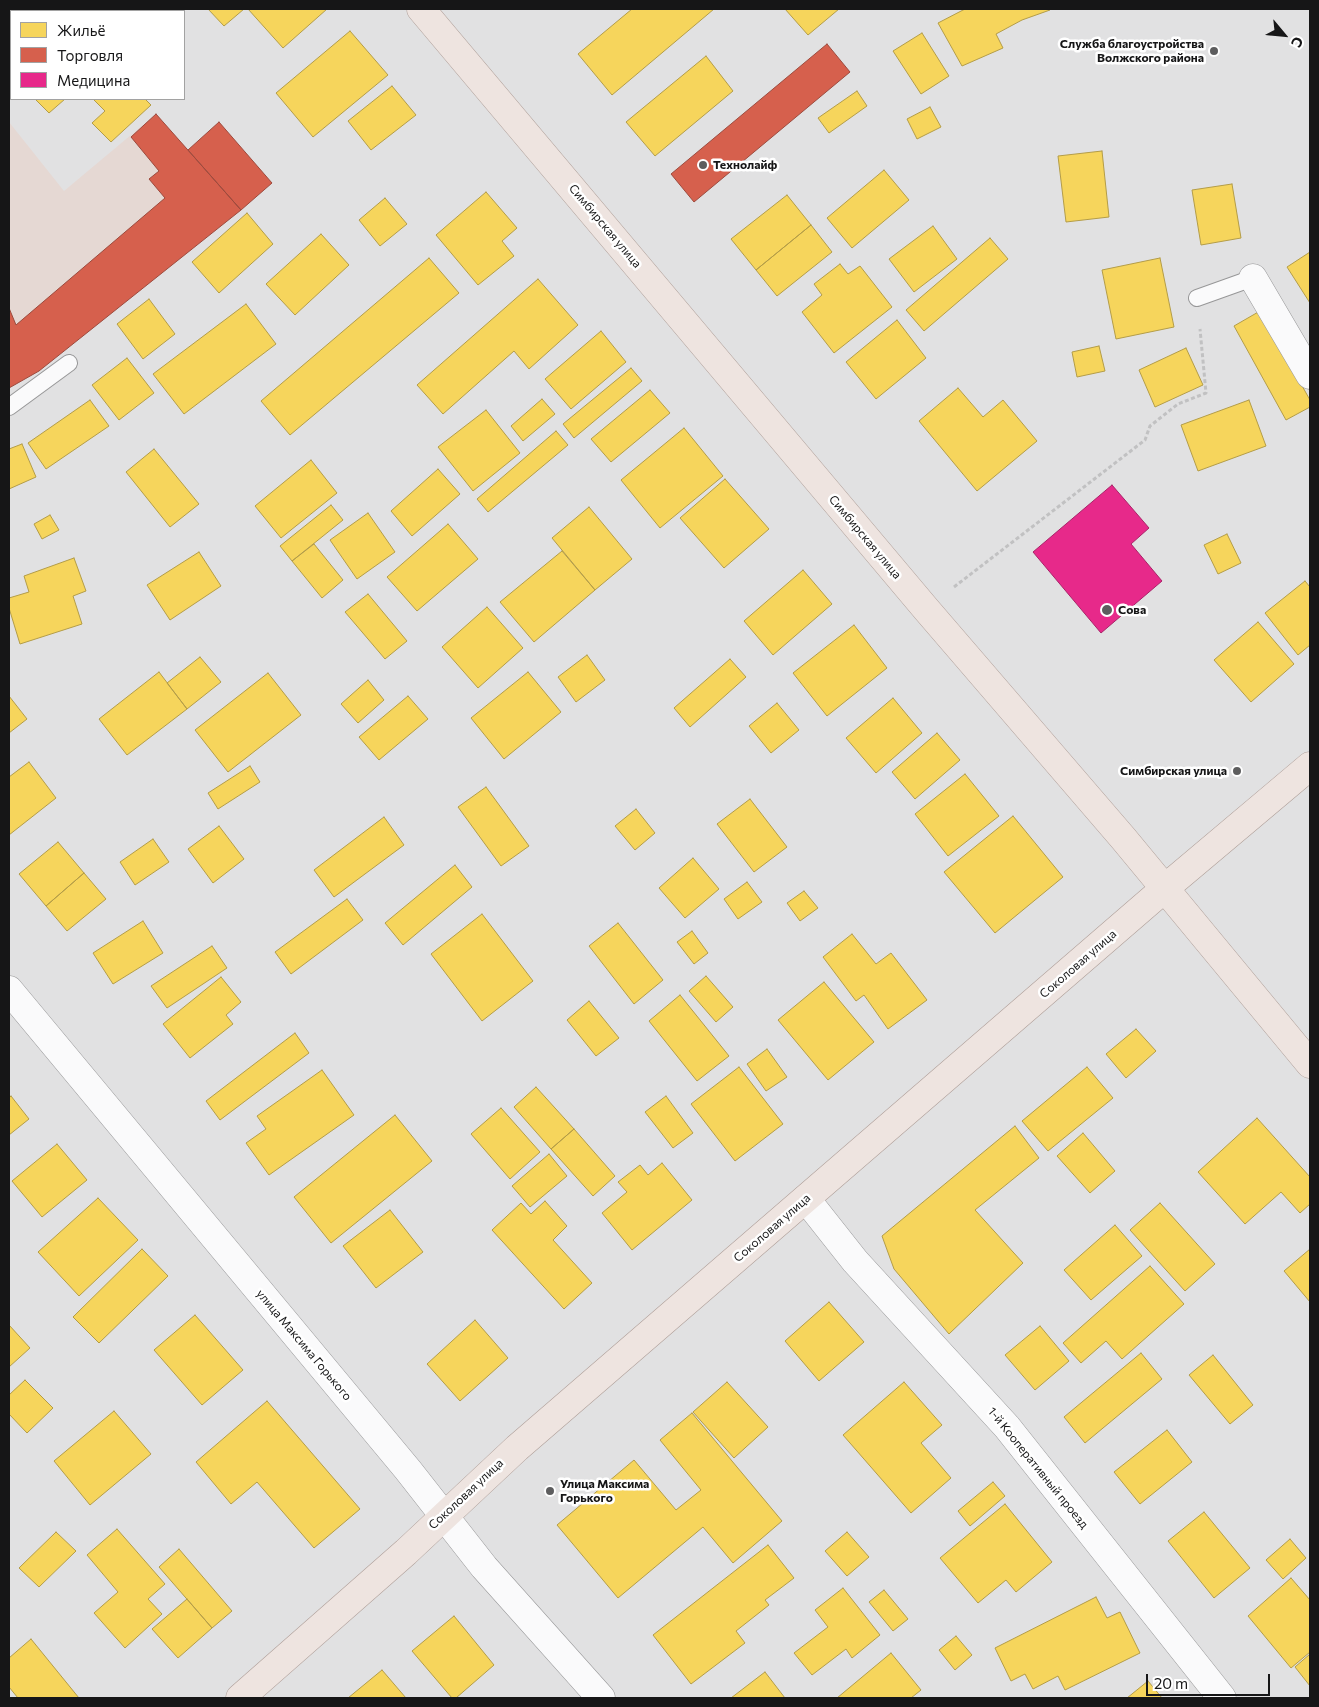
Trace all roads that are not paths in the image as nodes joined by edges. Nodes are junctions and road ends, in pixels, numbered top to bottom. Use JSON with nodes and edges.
{"nodes":[{"id":1,"x":422,"y":9,"type":"edge"},
{"id":2,"x":1254,"y":278,"type":"joint"},
{"id":3,"x":1197,"y":298,"type":"road end"},
{"id":4,"x":69,"y":363,"type":"dead end"},
{"id":5,"x":1310,"y":375,"type":"edge"},
{"id":6,"x":9,"y":407,"type":"edge"},
{"id":7,"x":1310,"y":766,"type":"edge"},
{"id":8,"x":1164,"y":889,"type":"junction"},
{"id":9,"x":9,"y":990,"type":"edge"},
{"id":10,"x":1310,"y":1064,"type":"edge"},
{"id":11,"x":806,"y":1199,"type":"junction"},
{"id":12,"x":443,"y":1515,"type":"junction"},
{"id":13,"x":240,"y":1698,"type":"edge"},
{"id":14,"x":601,"y":1698,"type":"edge"},
{"id":15,"x":1222,"y":1698,"type":"edge"}],
"edges":[{"from":1,"to":8,"type":"main road","name":"Симбирская улица"},
{"from":2,"to":3,"type":"lane"},
{"from":2,"to":5,"type":"street"},
{"from":4,"to":6,"type":"lane"},
{"from":7,"to":8,"type":"main road","name":"Соколовая улица"},
{"from":8,"to":10,"type":"main road","name":"Симбирская улица"},
{"from":8,"to":11,"type":"main road","name":"Соколовая улица"},
{"from":9,"to":12,"type":"street","name":"улица Максима Горького"},
{"from":11,"to":12,"type":"main road","name":"Соколовая улица"},
{"from":11,"to":15,"type":"street","name":"1-й Кооперативный проезд"},
{"from":12,"to":13,"type":"main road","name":"Соколовая улица"},
{"from":12,"to":14,"type":"street","name":"улица Максима Горького"}]}
